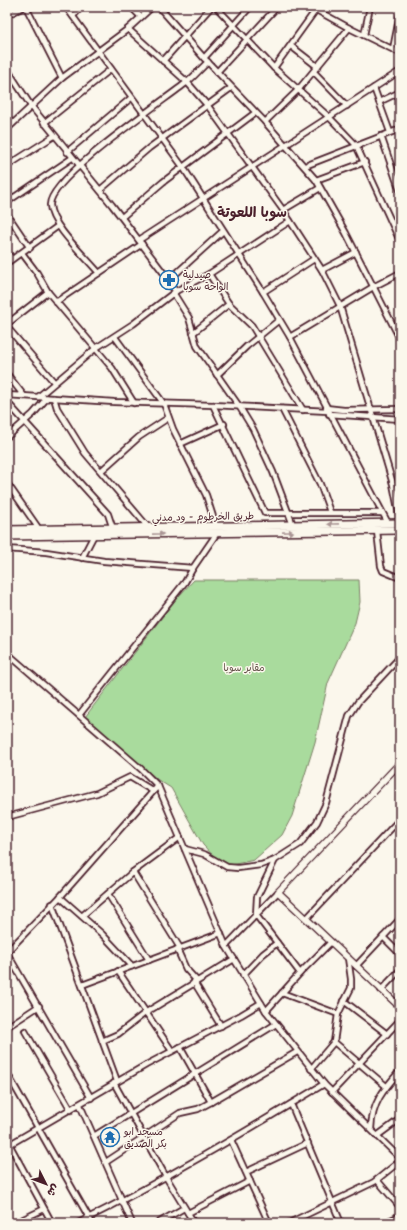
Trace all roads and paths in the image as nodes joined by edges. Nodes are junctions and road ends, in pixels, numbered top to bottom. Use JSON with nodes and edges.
{"nodes":[{"id":1,"x":25,"y":7,"type":"edge"},
{"id":2,"x":66,"y":7,"type":"edge"},
{"id":3,"x":81,"y":7,"type":"edge"},
{"id":4,"x":132,"y":7,"type":"edge"},
{"id":5,"x":152,"y":7,"type":"edge"},
{"id":6,"x":159,"y":7,"type":"edge"},
{"id":7,"x":211,"y":7,"type":"edge"},
{"id":8,"x":216,"y":7,"type":"edge"},
{"id":9,"x":250,"y":7,"type":"edge"},
{"id":10,"x":277,"y":7,"type":"edge"},
{"id":11,"x":311,"y":7,"type":"edge"},
{"id":12,"x":370,"y":7,"type":"edge"},
{"id":13,"x":322,"y":9,"type":"edge"},
{"id":14,"x":315,"y":11,"type":"junction"},
{"id":15,"x":400,"y":14,"type":"edge"},
{"id":16,"x":7,"y":15,"type":"edge"},
{"id":17,"x":73,"y":16,"type":"junction"},
{"id":18,"x":141,"y":17,"type":"junction"},
{"id":19,"x":235,"y":26,"type":"junction"},
{"id":20,"x":349,"y":28,"type":"junction"},
{"id":21,"x":128,"y":29,"type":"junction"},
{"id":22,"x":364,"y":36,"type":"junction"},
{"id":23,"x":185,"y":37,"type":"junction"},
{"id":24,"x":247,"y":39,"type":"junction"},
{"id":25,"x":291,"y":46,"type":"junction"},
{"id":26,"x":98,"y":50,"type":"junction"},
{"id":27,"x":393,"y":50,"type":"junction"},
{"id":28,"x":400,"y":53,"type":"edge"},
{"id":29,"x":206,"y":60,"type":"junction"},
{"id":30,"x":163,"y":61,"type":"junction"},
{"id":31,"x":274,"y":68,"type":"junction"},
{"id":32,"x":318,"y":68,"type":"junction"},
{"id":33,"x":7,"y":69,"type":"edge"},
{"id":34,"x":111,"y":69,"type":"junction"},
{"id":35,"x":400,"y":71,"type":"edge"},
{"id":36,"x":217,"y":72,"type":"junction"},
{"id":37,"x":314,"y":72,"type":"junction"},
{"id":38,"x":62,"y":78,"type":"junction"},
{"id":39,"x":187,"y":82,"type":"junction"},
{"id":40,"x":231,"y":88,"type":"junction"},
{"id":41,"x":374,"y":88,"type":"junction"},
{"id":42,"x":298,"y":90,"type":"junction"},
{"id":43,"x":400,"y":92,"type":"edge"},
{"id":44,"x":131,"y":98,"type":"junction"},
{"id":45,"x":380,"y":102,"type":"junction"},
{"id":46,"x":31,"y":106,"type":"junction"},
{"id":47,"x":208,"y":106,"type":"junction"},
{"id":48,"x":347,"y":106,"type":"junction"},
{"id":49,"x":255,"y":113,"type":"junction"},
{"id":50,"x":142,"y":114,"type":"junction"},
{"id":51,"x":7,"y":117,"type":"edge"},
{"id":52,"x":329,"y":118,"type":"junction"},
{"id":53,"x":265,"y":122,"type":"junction"},
{"id":54,"x":44,"y":123,"type":"junction"},
{"id":55,"x":12,"y":124,"type":"junction"},
{"id":56,"x":7,"y":129,"type":"edge"},
{"id":57,"x":400,"y":129,"type":"edge"},
{"id":58,"x":390,"y":132,"type":"junction"},
{"id":59,"x":229,"y":133,"type":"junction"},
{"id":60,"x":54,"y":136,"type":"junction"},
{"id":61,"x":380,"y":136,"type":"junction"},
{"id":62,"x":162,"y":138,"type":"junction"},
{"id":63,"x":286,"y":145,"type":"junction"},
{"id":64,"x":356,"y":145,"type":"junction"},
{"id":65,"x":67,"y":152,"type":"junction"},
{"id":66,"x":72,"y":158,"type":"junction"},
{"id":67,"x":365,"y":162,"type":"junction"},
{"id":68,"x":7,"y":166,"type":"edge"},
{"id":69,"x":79,"y":166,"type":"junction"},
{"id":70,"x":305,"y":166,"type":"junction"},
{"id":71,"x":183,"y":167,"type":"junction"},
{"id":72,"x":252,"y":167,"type":"junction"},
{"id":73,"x":316,"y":180,"type":"junction"},
{"id":74,"x":320,"y":188,"type":"junction"},
{"id":75,"x":400,"y":189,"type":"edge"},
{"id":76,"x":100,"y":190,"type":"junction"},
{"id":77,"x":202,"y":197,"type":"junction"},
{"id":78,"x":7,"y":202,"type":"edge"},
{"id":79,"x":283,"y":210,"type":"junction"},
{"id":80,"x":7,"y":214,"type":"edge"},
{"id":81,"x":122,"y":217,"type":"junction"},
{"id":82,"x":290,"y":222,"type":"junction"},
{"id":83,"x":58,"y":226,"type":"junction"},
{"id":84,"x":223,"y":231,"type":"junction"},
{"id":85,"x":139,"y":240,"type":"junction"},
{"id":86,"x":400,"y":241,"type":"edge"},
{"id":87,"x":142,"y":244,"type":"junction"},
{"id":88,"x":30,"y":248,"type":"junction"},
{"id":89,"x":7,"y":252,"type":"edge"},
{"id":90,"x":356,"y":252,"type":"junction"},
{"id":91,"x":22,"y":253,"type":"junction"},
{"id":92,"x":238,"y":255,"type":"junction"},
{"id":93,"x":12,"y":259,"type":"junction"},
{"id":94,"x":314,"y":259,"type":"junction"},
{"id":95,"x":7,"y":263,"type":"edge"},
{"id":96,"x":322,"y":270,"type":"junction"},
{"id":97,"x":100,"y":273,"type":"junction"},
{"id":98,"x":400,"y":273,"type":"edge"},
{"id":99,"x":209,"y":274,"type":"junction"},
{"id":100,"x":169,"y":280,"type":"junction"},
{"id":101,"x":373,"y":287,"type":"junction"},
{"id":102,"x":176,"y":291,"type":"junction"},
{"id":103,"x":48,"y":292,"type":"junction"},
{"id":104,"x":263,"y":292,"type":"junction"},
{"id":105,"x":56,"y":302,"type":"junction"},
{"id":106,"x":229,"y":304,"type":"junction"},
{"id":107,"x":340,"y":306,"type":"junction"},
{"id":108,"x":279,"y":320,"type":"junction"},
{"id":109,"x":7,"y":325,"type":"edge"},
{"id":110,"x":192,"y":333,"type":"junction"},
{"id":111,"x":259,"y":336,"type":"junction"},
{"id":112,"x":115,"y":337,"type":"junction"},
{"id":113,"x":290,"y":337,"type":"junction"},
{"id":114,"x":400,"y":339,"type":"edge"},
{"id":115,"x":96,"y":348,"type":"junction"},
{"id":116,"x":7,"y":374,"type":"edge"},
{"id":117,"x":217,"y":375,"type":"junction"},
{"id":118,"x":54,"y":382,"type":"junction"},
{"id":119,"x":7,"y":395,"type":"edge"},
{"id":120,"x":24,"y":396,"type":"junction"},
{"id":121,"x":38,"y":397,"type":"junction"},
{"id":122,"x":47,"y":398,"type":"junction"},
{"id":123,"x":54,"y":398,"type":"junction"},
{"id":124,"x":7,"y":402,"type":"edge"},
{"id":125,"x":134,"y":402,"type":"junction"},
{"id":126,"x":164,"y":404,"type":"junction"},
{"id":127,"x":213,"y":405,"type":"junction"},
{"id":128,"x":239,"y":406,"type":"junction"},
{"id":129,"x":371,"y":408,"type":"junction"},
{"id":130,"x":282,"y":409,"type":"junction"},
{"id":131,"x":400,"y":409,"type":"edge"},
{"id":132,"x":303,"y":410,"type":"junction"},
{"id":133,"x":328,"y":411,"type":"junction"},
{"id":134,"x":373,"y":417,"type":"junction"},
{"id":135,"x":168,"y":418,"type":"junction"},
{"id":136,"x":400,"y":419,"type":"edge"},
{"id":137,"x":25,"y":421,"type":"junction"},
{"id":138,"x":224,"y":424,"type":"junction"},
{"id":139,"x":7,"y":437,"type":"edge"},
{"id":140,"x":180,"y":444,"type":"junction"},
{"id":141,"x":101,"y":471,"type":"junction"},
{"id":142,"x":7,"y":483,"type":"edge"},
{"id":143,"x":289,"y":512,"type":"junction"},
{"id":144,"x":330,"y":512,"type":"junction"},
{"id":145,"x":347,"y":513,"type":"junction"},
{"id":146,"x":382,"y":514,"type":"junction"},
{"id":147,"x":400,"y":519,"type":"edge"},
{"id":148,"x":388,"y":523,"type":"junction"},
{"id":149,"x":400,"y":523,"type":"edge"},
{"id":150,"x":349,"y":524,"type":"junction"},
{"id":151,"x":293,"y":525,"type":"junction"},
{"id":152,"x":148,"y":527,"type":"junction"},
{"id":153,"x":39,"y":529,"type":"junction"},
{"id":154,"x":113,"y":529,"type":"junction"},
{"id":155,"x":7,"y":530,"type":"edge"},
{"id":156,"x":217,"y":530,"type":"junction"},
{"id":157,"x":377,"y":530,"type":"junction"},
{"id":158,"x":400,"y":530,"type":"edge"},
{"id":159,"x":94,"y":535,"type":"junction"},
{"id":160,"x":7,"y":536,"type":"edge"},
{"id":161,"x":7,"y":549,"type":"edge"},
{"id":162,"x":82,"y":558,"type":"junction"},
{"id":163,"x":192,"y":568,"type":"junction"},
{"id":164,"x":400,"y":578,"type":"edge"},
{"id":165,"x":7,"y":653,"type":"edge"},
{"id":166,"x":400,"y":657,"type":"edge"},
{"id":167,"x":79,"y":715,"type":"junction"},
{"id":168,"x":400,"y":763,"type":"edge"},
{"id":169,"x":158,"y":786,"type":"junction"},
{"id":170,"x":154,"y":791,"type":"junction"},
{"id":171,"x":7,"y":817,"type":"edge"},
{"id":172,"x":400,"y":819,"type":"edge"},
{"id":173,"x":180,"y":837,"type":"junction"},
{"id":174,"x":185,"y":849,"type":"junction"},
{"id":175,"x":275,"y":860,"type":"junction"},
{"id":176,"x":133,"y":872,"type":"junction"},
{"id":177,"x":278,"y":892,"type":"junction"},
{"id":178,"x":108,"y":894,"type":"junction"},
{"id":179,"x":60,"y":897,"type":"junction"},
{"id":180,"x":52,"y":904,"type":"junction"},
{"id":181,"x":256,"y":915,"type":"junction"},
{"id":182,"x":82,"y":916,"type":"junction"},
{"id":183,"x":307,"y":918,"type":"junction"},
{"id":184,"x":400,"y":919,"type":"edge"},
{"id":185,"x":221,"y":933,"type":"junction"},
{"id":186,"x":383,"y":937,"type":"junction"},
{"id":187,"x":331,"y":942,"type":"junction"},
{"id":188,"x":277,"y":943,"type":"junction"},
{"id":189,"x":226,"y":946,"type":"junction"},
{"id":190,"x":179,"y":948,"type":"junction"},
{"id":191,"x":7,"y":953,"type":"edge"},
{"id":192,"x":400,"y":954,"type":"edge"},
{"id":193,"x":234,"y":958,"type":"junction"},
{"id":194,"x":348,"y":958,"type":"junction"},
{"id":195,"x":149,"y":960,"type":"junction"},
{"id":196,"x":132,"y":966,"type":"junction"},
{"id":197,"x":356,"y":966,"type":"junction"},
{"id":198,"x":400,"y":970,"type":"edge"},
{"id":199,"x":118,"y":971,"type":"junction"},
{"id":200,"x":300,"y":972,"type":"junction"},
{"id":201,"x":243,"y":974,"type":"junction"},
{"id":202,"x":196,"y":981,"type":"junction"},
{"id":203,"x":82,"y":985,"type":"junction"},
{"id":204,"x":381,"y":990,"type":"junction"},
{"id":205,"x":282,"y":993,"type":"junction"},
{"id":206,"x":344,"y":1001,"type":"junction"},
{"id":207,"x":261,"y":1003,"type":"junction"},
{"id":208,"x":39,"y":1006,"type":"junction"},
{"id":209,"x":400,"y":1007,"type":"edge"},
{"id":210,"x":266,"y":1011,"type":"junction"},
{"id":211,"x":146,"y":1013,"type":"junction"},
{"id":212,"x":338,"y":1014,"type":"junction"},
{"id":213,"x":400,"y":1020,"type":"edge"},
{"id":214,"x":276,"y":1024,"type":"junction"},
{"id":215,"x":221,"y":1026,"type":"junction"},
{"id":216,"x":7,"y":1027,"type":"edge"},
{"id":217,"x":24,"y":1031,"type":"dead end"},
{"id":218,"x":386,"y":1034,"type":"junction"},
{"id":219,"x":102,"y":1041,"type":"junction"},
{"id":220,"x":334,"y":1042,"type":"junction"},
{"id":221,"x":180,"y":1047,"type":"junction"},
{"id":222,"x":172,"y":1051,"type":"junction"},
{"id":223,"x":297,"y":1052,"type":"junction"},
{"id":224,"x":359,"y":1063,"type":"junction"},
{"id":225,"x":311,"y":1069,"type":"junction"},
{"id":226,"x":400,"y":1071,"type":"edge"},
{"id":227,"x":193,"y":1073,"type":"junction"},
{"id":228,"x":7,"y":1075,"type":"edge"},
{"id":229,"x":115,"y":1082,"type":"junction"},
{"id":230,"x":324,"y":1084,"type":"junction"},
{"id":231,"x":386,"y":1086,"type":"junction"},
{"id":232,"x":332,"y":1092,"type":"junction"},
{"id":233,"x":91,"y":1098,"type":"junction"},
{"id":234,"x":211,"y":1102,"type":"junction"},
{"id":235,"x":291,"y":1104,"type":"junction"},
{"id":236,"x":80,"y":1105,"type":"junction"},
{"id":237,"x":71,"y":1110,"type":"junction"},
{"id":238,"x":130,"y":1113,"type":"junction"},
{"id":239,"x":400,"y":1119,"type":"edge"},
{"id":240,"x":37,"y":1128,"type":"junction"},
{"id":241,"x":371,"y":1129,"type":"junction"},
{"id":242,"x":94,"y":1136,"type":"junction"},
{"id":243,"x":377,"y":1136,"type":"junction"},
{"id":244,"x":144,"y":1137,"type":"junction"},
{"id":245,"x":231,"y":1140,"type":"junction"},
{"id":246,"x":308,"y":1143,"type":"junction"},
{"id":247,"x":8,"y":1144,"type":"edge"},
{"id":248,"x":400,"y":1158,"type":"edge"},
{"id":249,"x":400,"y":1161,"type":"edge"},
{"id":250,"x":106,"y":1162,"type":"junction"},
{"id":251,"x":246,"y":1172,"type":"junction"},
{"id":252,"x":166,"y":1177,"type":"junction"},
{"id":253,"x":377,"y":1180,"type":"junction"},
{"id":254,"x":250,"y":1181,"type":"junction"},
{"id":255,"x":123,"y":1201,"type":"junction"},
{"id":256,"x":333,"y":1203,"type":"junction"},
{"id":257,"x":400,"y":1207,"type":"edge"},
{"id":258,"x":44,"y":1208,"type":"junction"},
{"id":259,"x":184,"y":1208,"type":"junction"},
{"id":260,"x":188,"y":1213,"type":"junction"},
{"id":261,"x":400,"y":1216,"type":"edge"},
{"id":262,"x":89,"y":1218,"type":"junction"},
{"id":263,"x":15,"y":1223,"type":"edge"},
{"id":264,"x":52,"y":1223,"type":"edge"},
{"id":265,"x":78,"y":1223,"type":"edge"},
{"id":266,"x":92,"y":1223,"type":"edge"},
{"id":267,"x":132,"y":1223,"type":"edge"},
{"id":268,"x":158,"y":1223,"type":"edge"},
{"id":269,"x":194,"y":1223,"type":"edge"},
{"id":270,"x":269,"y":1223,"type":"edge"},
{"id":271,"x":289,"y":1223,"type":"edge"},
{"id":272,"x":341,"y":1223,"type":"edge"},
{"id":273,"x":384,"y":1223,"type":"edge"}],
"edges":[{"from":1,"to":16,"type":"street"},
{"from":1,"to":38,"type":"street"},
{"from":2,"to":17,"type":"street"},
{"from":3,"to":17,"type":"street"},
{"from":4,"to":18,"type":"street"},
{"from":5,"to":18,"type":"street"},
{"from":6,"to":23,"type":"street"},
{"from":7,"to":23,"type":"street"},
{"from":8,"to":19,"type":"street"},
{"from":9,"to":19,"type":"street"},
{"from":10,"to":24,"type":"street"},
{"from":11,"to":14,"type":"street"},
{"from":12,"to":22,"type":"street"},
{"from":13,"to":14,"type":"street"},
{"from":13,"to":20,"type":"street"},
{"from":14,"to":25,"type":"street"},
{"from":15,"to":27,"type":"street"},
{"from":17,"to":26,"type":"street"},
{"from":18,"to":21,"type":"street"},
{"from":19,"to":24,"type":"street"},
{"from":19,"to":29,"type":"street"},
{"from":20,"to":22,"type":"street"},
{"from":20,"to":32,"type":"street"},
{"from":21,"to":26,"type":"street"},
{"from":21,"to":30,"type":"street"},
{"from":22,"to":27,"type":"street"},
{"from":23,"to":29,"type":"street"},
{"from":23,"to":30,"type":"street"},
{"from":24,"to":31,"type":"street"},
{"from":24,"to":36,"type":"street"},
{"from":25,"to":31,"type":"street"},
{"from":25,"to":32,"type":"street"},
{"from":26,"to":34,"type":"street"},
{"from":26,"to":38,"type":"street"},
{"from":27,"to":28,"type":"street"},
{"from":29,"to":36,"type":"street"},
{"from":29,"to":39,"type":"street"},
{"from":30,"to":39,"type":"street"},
{"from":31,"to":42,"type":"street"},
{"from":32,"to":37,"type":"street"},
{"from":33,"to":46,"type":"street"},
{"from":34,"to":44,"type":"street"},
{"from":34,"to":54,"type":"street"},
{"from":35,"to":41,"type":"street"},
{"from":36,"to":40,"type":"street"},
{"from":37,"to":42,"type":"street"},
{"from":37,"to":48,"type":"street"},
{"from":38,"to":46,"type":"street"},
{"from":39,"to":47,"type":"street"},
{"from":39,"to":50,"type":"street"},
{"from":40,"to":47,"type":"street"},
{"from":40,"to":49,"type":"street"},
{"from":41,"to":45,"type":"street"},
{"from":41,"to":48,"type":"street"},
{"from":42,"to":52,"type":"street"},
{"from":42,"to":53,"type":"street"},
{"from":43,"to":45,"type":"street"},
{"from":44,"to":50,"type":"street"},
{"from":44,"to":65,"type":"street"},
{"from":45,"to":58,"type":"street"},
{"from":46,"to":54,"type":"street"},
{"from":46,"to":55,"type":"street"},
{"from":47,"to":59,"type":"street"},
{"from":47,"to":62,"type":"street"},
{"from":48,"to":52,"type":"street"},
{"from":49,"to":53,"type":"street"},
{"from":49,"to":59,"type":"street"},
{"from":50,"to":62,"type":"street"},
{"from":50,"to":69,"type":"street"},
{"from":51,"to":55,"type":"street"},
{"from":52,"to":63,"type":"street"},
{"from":52,"to":64,"type":"street"},
{"from":53,"to":63,"type":"street"},
{"from":54,"to":60,"type":"street"},
{"from":55,"to":56,"type":"street"},
{"from":57,"to":58,"type":"street"},
{"from":58,"to":61,"type":"street"},
{"from":59,"to":71,"type":"street"},
{"from":59,"to":72,"type":"street"},
{"from":60,"to":65,"type":"street"},
{"from":60,"to":68,"type":"street"},
{"from":61,"to":64,"type":"street"},
{"from":61,"to":75,"type":"street"},
{"from":62,"to":71,"type":"street"},
{"from":62,"to":76,"type":"street"},
{"from":63,"to":70,"type":"street"},
{"from":63,"to":72,"type":"street"},
{"from":64,"to":67,"type":"street"},
{"from":64,"to":70,"type":"street"},
{"from":65,"to":66,"type":"street"},
{"from":66,"to":69,"type":"street"},
{"from":66,"to":78,"type":"street"},
{"from":67,"to":73,"type":"street"},
{"from":67,"to":86,"type":"street"},
{"from":69,"to":76,"type":"street"},
{"from":69,"to":83,"type":"street"},
{"from":70,"to":73,"type":"street"},
{"from":71,"to":77,"type":"street"},
{"from":71,"to":81,"type":"street"},
{"from":72,"to":77,"type":"street"},
{"from":72,"to":79,"type":"street"},
{"from":73,"to":74,"type":"street"},
{"from":74,"to":79,"type":"street"},
{"from":74,"to":90,"type":"street"},
{"from":76,"to":81,"type":"street"},
{"from":77,"to":84,"type":"street"},
{"from":77,"to":85,"type":"street"},
{"from":79,"to":82,"type":"street"},
{"from":80,"to":88,"type":"street"},
{"from":81,"to":85,"type":"street"},
{"from":82,"to":92,"type":"street"},
{"from":82,"to":94,"type":"street"},
{"from":83,"to":88,"type":"street"},
{"from":83,"to":97,"type":"street"},
{"from":84,"to":92,"type":"street"},
{"from":84,"to":100,"type":"street"},
{"from":85,"to":87,"type":"street"},
{"from":87,"to":97,"type":"street"},
{"from":87,"to":100,"type":"street"},
{"from":88,"to":91,"type":"street"},
{"from":89,"to":93,"type":"street"},
{"from":90,"to":96,"type":"street"},
{"from":90,"to":101,"type":"street"},
{"from":91,"to":93,"type":"street"},
{"from":91,"to":103,"type":"street"},
{"from":92,"to":99,"type":"street"},
{"from":92,"to":104,"type":"street"},
{"from":93,"to":95,"type":"street"},
{"from":94,"to":96,"type":"street"},
{"from":94,"to":104,"type":"street"},
{"from":96,"to":107,"type":"street"},
{"from":97,"to":105,"type":"street"},
{"from":98,"to":101,"type":"street"},
{"from":99,"to":102,"type":"street"},
{"from":99,"to":106,"type":"street"},
{"from":100,"to":102,"type":"street"},
{"from":101,"to":107,"type":"street"},
{"from":101,"to":114,"type":"street"},
{"from":102,"to":110,"type":"street"},
{"from":102,"to":112,"type":"street"},
{"from":103,"to":105,"type":"street"},
{"from":103,"to":109,"type":"street"},
{"from":104,"to":108,"type":"street"},
{"from":105,"to":115,"type":"street"},
{"from":106,"to":110,"type":"street"},
{"from":106,"to":111,"type":"street"},
{"from":107,"to":113,"type":"street"},
{"from":107,"to":129,"type":"street"},
{"from":108,"to":111,"type":"street"},
{"from":108,"to":113,"type":"street"},
{"from":109,"to":118,"type":"street"},
{"from":110,"to":117,"type":"street"},
{"from":111,"to":117,"type":"street"},
{"from":111,"to":132,"type":"street"},
{"from":112,"to":115,"type":"street"},
{"from":112,"to":126,"type":"street"},
{"from":113,"to":133,"type":"street"},
{"from":115,"to":118,"type":"street"},
{"from":115,"to":125,"type":"street"},
{"from":116,"to":120,"type":"street"},
{"from":117,"to":128,"type":"street"},
{"from":118,"to":121,"type":"street"},
{"from":119,"to":120,"type":"street"},
{"from":120,"to":121,"type":"street"},
{"from":121,"to":122,"type":"street"},
{"from":122,"to":123,"type":"street"},
{"from":122,"to":137,"type":"street"},
{"from":123,"to":125,"type":"street"},
{"from":123,"to":141,"type":"street"},
{"from":124,"to":137,"type":"street"},
{"from":125,"to":126,"type":"street"},
{"from":126,"to":127,"type":"street"},
{"from":126,"to":135,"type":"street"},
{"from":127,"to":128,"type":"street"},
{"from":127,"to":138,"type":"street"},
{"from":128,"to":130,"type":"street"},
{"from":128,"to":143,"type":"street"},
{"from":129,"to":131,"type":"street"},
{"from":129,"to":133,"type":"street"},
{"from":129,"to":134,"type":"street"},
{"from":130,"to":132,"type":"street"},
{"from":130,"to":144,"type":"street"},
{"from":132,"to":133,"type":"street"},
{"from":133,"to":134,"type":"street"},
{"from":133,"to":146,"type":"street"},
{"from":134,"to":136,"type":"street"},
{"from":134,"to":147,"type":"street"},
{"from":135,"to":140,"type":"street"},
{"from":135,"to":141,"type":"street"},
{"from":137,"to":139,"type":"street"},
{"from":137,"to":154,"type":"street"},
{"from":138,"to":140,"type":"street"},
{"from":138,"to":143,"type":"street"},
{"from":140,"to":156,"type":"street"},
{"from":141,"to":152,"type":"street"},
{"from":142,"to":153,"type":"street"},
{"from":143,"to":144,"type":"street"},
{"from":143,"to":151,"type":"street"},
{"from":144,"to":145,"type":"street"},
{"from":145,"to":146,"type":"street"},
{"from":145,"to":150,"type":"street"},
{"from":146,"to":148,"type":"street"},
{"from":148,"to":149,"type":"highway","name":"طريق الخرطوم - ود مدني"},
{"from":148,"to":150,"type":"highway","name":"طريق الخرطوم - ود مدني"},
{"from":150,"to":151,"type":"highway","name":"طريق الخرطوم - ود مدني","one_way":true},
{"from":151,"to":156,"type":"highway","name":"طريق الخرطوم - ود مدني"},
{"from":152,"to":154,"type":"highway","name":"طريق الخرطوم - ود مدني"},
{"from":152,"to":156,"type":"highway","name":"طريق الخرطوم - ود مدني"},
{"from":153,"to":154,"type":"highway","name":"طريق الخرطوم - ود مدني"},
{"from":153,"to":155,"type":"highway","name":"طريق الخرطوم - ود مدني"},
{"from":156,"to":157,"type":"highway","one_way":true},
{"from":159,"to":156,"type":"highway","one_way":true},
{"from":156,"to":163,"type":"street"},
{"from":157,"to":158,"type":"highway"},
{"from":157,"to":164,"type":"street"},
{"from":159,"to":160,"type":"highway"},
{"from":159,"to":162,"type":"street"},
{"from":161,"to":162,"type":"street"},
{"from":162,"to":163,"type":"street"},
{"from":163,"to":167,"type":"street"},
{"from":165,"to":167,"type":"street"},
{"from":166,"to":175,"type":"street"},
{"from":167,"to":169,"type":"street"},
{"from":168,"to":177,"type":"street"},
{"from":169,"to":170,"type":"street"},
{"from":169,"to":173,"type":"street"},
{"from":170,"to":171,"type":"street"},
{"from":170,"to":179,"type":"street"},
{"from":172,"to":183,"type":"street"},
{"from":173,"to":174,"type":"street"},
{"from":173,"to":176,"type":"street"},
{"from":174,"to":175,"type":"street"},
{"from":174,"to":185,"type":"street"},
{"from":175,"to":181,"type":"street"},
{"from":176,"to":178,"type":"street"},
{"from":176,"to":190,"type":"street"},
{"from":177,"to":181,"type":"street"},
{"from":177,"to":183,"type":"street"},
{"from":178,"to":182,"type":"street"},
{"from":178,"to":195,"type":"street"},
{"from":179,"to":180,"type":"street"},
{"from":179,"to":182,"type":"street"},
{"from":180,"to":191,"type":"street"},
{"from":180,"to":203,"type":"street"},
{"from":181,"to":188,"type":"street"},
{"from":181,"to":189,"type":"street"},
{"from":182,"to":196,"type":"street"},
{"from":183,"to":187,"type":"street"},
{"from":184,"to":186,"type":"street"},
{"from":185,"to":189,"type":"street"},
{"from":185,"to":190,"type":"street"},
{"from":186,"to":192,"type":"street"},
{"from":186,"to":197,"type":"street"},
{"from":187,"to":194,"type":"street"},
{"from":187,"to":200,"type":"street"},
{"from":188,"to":200,"type":"street"},
{"from":188,"to":201,"type":"street"},
{"from":189,"to":193,"type":"street"},
{"from":190,"to":195,"type":"street"},
{"from":190,"to":202,"type":"street"},
{"from":191,"to":208,"type":"street"},
{"from":193,"to":201,"type":"street"},
{"from":193,"to":202,"type":"street"},
{"from":194,"to":197,"type":"street"},
{"from":194,"to":206,"type":"street"},
{"from":195,"to":196,"type":"street"},
{"from":196,"to":199,"type":"street"},
{"from":197,"to":204,"type":"street"},
{"from":198,"to":204,"type":"street"},
{"from":199,"to":203,"type":"street"},
{"from":199,"to":211,"type":"street"},
{"from":200,"to":205,"type":"street"},
{"from":201,"to":207,"type":"street"},
{"from":202,"to":211,"type":"street"},
{"from":202,"to":215,"type":"street"},
{"from":203,"to":219,"type":"street"},
{"from":204,"to":209,"type":"street"},
{"from":205,"to":210,"type":"street"},
{"from":205,"to":212,"type":"street"},
{"from":206,"to":212,"type":"street"},
{"from":206,"to":218,"type":"street"},
{"from":207,"to":210,"type":"street"},
{"from":207,"to":215,"type":"street"},
{"from":208,"to":216,"type":"street"},
{"from":208,"to":233,"type":"street"},
{"from":210,"to":214,"type":"street"},
{"from":211,"to":219,"type":"street"},
{"from":211,"to":222,"type":"street"},
{"from":212,"to":220,"type":"street"},
{"from":213,"to":218,"type":"street"},
{"from":214,"to":223,"type":"street"},
{"from":214,"to":227,"type":"street"},
{"from":215,"to":221,"type":"street"},
{"from":217,"to":237,"type":"street"},
{"from":218,"to":224,"type":"street"},
{"from":219,"to":229,"type":"street"},
{"from":220,"to":224,"type":"street"},
{"from":220,"to":225,"type":"street"},
{"from":221,"to":222,"type":"street"},
{"from":221,"to":227,"type":"street"},
{"from":222,"to":229,"type":"street"},
{"from":223,"to":225,"type":"street"},
{"from":223,"to":234,"type":"street"},
{"from":224,"to":231,"type":"street"},
{"from":224,"to":232,"type":"street"},
{"from":225,"to":230,"type":"street"},
{"from":226,"to":231,"type":"street"},
{"from":227,"to":234,"type":"street"},
{"from":227,"to":238,"type":"street"},
{"from":228,"to":240,"type":"street"},
{"from":229,"to":233,"type":"street"},
{"from":229,"to":238,"type":"street"},
{"from":230,"to":232,"type":"street"},
{"from":230,"to":235,"type":"street"},
{"from":231,"to":241,"type":"street"},
{"from":232,"to":241,"type":"street"},
{"from":233,"to":236,"type":"street"},
{"from":234,"to":244,"type":"street"},
{"from":235,"to":245,"type":"street"},
{"from":235,"to":246,"type":"street"},
{"from":236,"to":237,"type":"street"},
{"from":236,"to":242,"type":"street"},
{"from":237,"to":240,"type":"street"},
{"from":238,"to":242,"type":"street"},
{"from":238,"to":244,"type":"street"},
{"from":239,"to":243,"type":"street"},
{"from":240,"to":247,"type":"street"},
{"from":240,"to":262,"type":"street"},
{"from":241,"to":243,"type":"street"},
{"from":242,"to":250,"type":"street"},
{"from":243,"to":248,"type":"street"},
{"from":244,"to":250,"type":"street"},
{"from":244,"to":252,"type":"street"},
{"from":245,"to":251,"type":"street"},
{"from":245,"to":252,"type":"street"},
{"from":246,"to":251,"type":"street"},
{"from":246,"to":256,"type":"street"},
{"from":247,"to":258,"type":"street"},
{"from":249,"to":253,"type":"street"},
{"from":250,"to":255,"type":"street"},
{"from":251,"to":254,"type":"street"},
{"from":252,"to":255,"type":"street"},
{"from":252,"to":259,"type":"street"},
{"from":253,"to":256,"type":"street"},
{"from":253,"to":257,"type":"street"},
{"from":254,"to":260,"type":"street"},
{"from":254,"to":270,"type":"street"},
{"from":255,"to":262,"type":"street"},
{"from":255,"to":267,"type":"street"},
{"from":256,"to":271,"type":"street"},
{"from":256,"to":272,"type":"street"},
{"from":258,"to":263,"type":"street"},
{"from":258,"to":264,"type":"street"},
{"from":259,"to":260,"type":"street"},
{"from":259,"to":268,"type":"street"},
{"from":260,"to":269,"type":"street"},
{"from":261,"to":273,"type":"street"},
{"from":262,"to":265,"type":"street"},
{"from":262,"to":266,"type":"street"}]}
